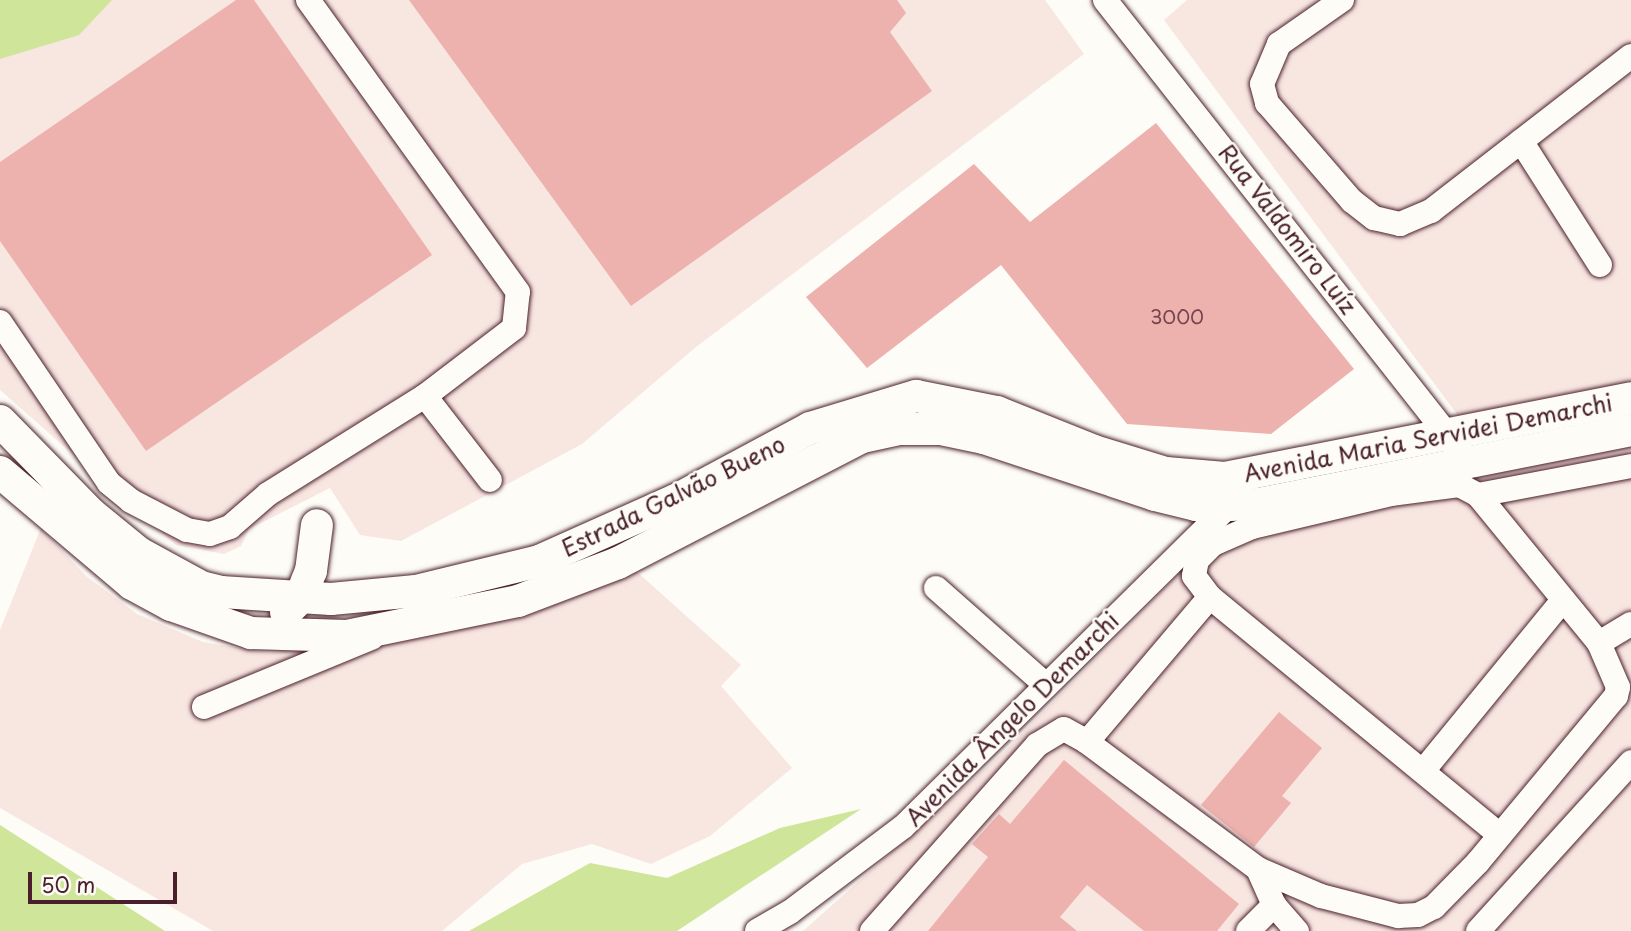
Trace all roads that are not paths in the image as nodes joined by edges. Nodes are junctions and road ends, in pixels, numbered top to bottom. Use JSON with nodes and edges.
{"nodes":[{"id":1,"x":308,"y":0,"type":"edge"},
{"id":2,"x":1105,"y":0,"type":"edge"},
{"id":3,"x":1342,"y":0,"type":"edge"},
{"id":4,"x":1631,"y":57,"type":"edge"},
{"id":5,"x":1521,"y":141,"type":"junction"},
{"id":6,"x":1600,"y":265,"type":"dead end"},
{"id":7,"x":0,"y":323,"type":"edge"},
{"id":8,"x":425,"y":396,"type":"junction"},
{"id":9,"x":1631,"y":398,"type":"edge"},
{"id":10,"x":0,"y":421,"type":"edge"},
{"id":11,"x":1631,"y":430,"type":"edge"},
{"id":12,"x":1450,"y":434,"type":"junction"},
{"id":13,"x":0,"y":443,"type":"edge"},
{"id":14,"x":0,"y":458,"type":"edge"},
{"id":15,"x":1466,"y":463,"type":"junction"},
{"id":16,"x":1631,"y":466,"type":"edge"},
{"id":17,"x":0,"y":472,"type":"edge"},
{"id":18,"x":490,"y":480,"type":"dead end"},
{"id":19,"x":1227,"y":491,"type":"junction"},
{"id":20,"x":1478,"y":495,"type":"junction"},
{"id":21,"x":78,"y":521,"type":"junction"},
{"id":22,"x":317,"y":525,"type":"dead end"},
{"id":23,"x":936,"y":588,"type":"dead end"},
{"id":24,"x":1210,"y":597,"type":"junction"},
{"id":25,"x":300,"y":598,"type":"junction"},
{"id":26,"x":1563,"y":600,"type":"junction"},
{"id":27,"x":1631,"y":624,"type":"edge"},
{"id":28,"x":391,"y":629,"type":"junction"},
{"id":29,"x":1599,"y":643,"type":"junction"},
{"id":30,"x":1046,"y":685,"type":"junction"},
{"id":31,"x":204,"y":707,"type":"dead end"},
{"id":32,"x":1087,"y":742,"type":"junction"},
{"id":33,"x":1631,"y":762,"type":"edge"},
{"id":34,"x":1423,"y":771,"type":"junction"},
{"id":35,"x":1500,"y":835,"type":"junction"},
{"id":36,"x":1258,"y":869,"type":"junction"},
{"id":37,"x":1274,"y":905,"type":"junction"},
{"id":38,"x":757,"y":931,"type":"edge"},
{"id":39,"x":872,"y":931,"type":"edge"},
{"id":40,"x":1248,"y":931,"type":"edge"},
{"id":41,"x":1297,"y":931,"type":"edge"},
{"id":42,"x":1478,"y":931,"type":"edge"}],
"edges":[{"from":1,"to":8,"type":"street"},
{"from":2,"to":12,"type":"street","name":"Rua Valdomiro Luíz"},
{"from":3,"to":5,"type":"street"},
{"from":4,"to":5,"type":"street"},
{"from":5,"to":6,"type":"street"},
{"from":7,"to":8,"type":"street"},
{"from":8,"to":18,"type":"street"},
{"from":9,"to":12,"type":"main road","name":"Avenida Maria Servidei Demarchi"},
{"from":10,"to":21,"type":"main road","name":"Estrada Galvão Bueno"},
{"from":11,"to":15,"type":"main road","name":"Avenida Maria Servidei Demarchi"},
{"from":12,"to":15,"type":"street","name":"Rua Valdomiro Luíz"},
{"from":12,"to":19,"type":"main road","name":"Avenida Maria Servidei Demarchi"},
{"from":13,"to":21,"type":"street"},
{"from":14,"to":21,"type":"street"},
{"from":15,"to":19,"type":"main road","name":"Avenida Maria Servidei Demarchi"},
{"from":16,"to":20,"type":"street"},
{"from":17,"to":21,"type":"main road","name":"Estrada Galvão Bueno"},
{"from":19,"to":25,"type":"main road","name":"Estrada Galvão Bueno"},
{"from":19,"to":28,"type":"main road","name":"Estrada Galvão Bueno"},
{"from":19,"to":30,"type":"street","name":"Avenida Ângelo Demarchi"},
{"from":20,"to":24,"type":"street"},
{"from":20,"to":26,"type":"street"},
{"from":21,"to":25,"type":"main road","name":"Estrada Galvão Bueno"},
{"from":21,"to":28,"type":"main road","name":"Estrada Galvão Bueno"},
{"from":22,"to":25,"type":"main road"},
{"from":23,"to":30,"type":"street"},
{"from":24,"to":32,"type":"street"},
{"from":24,"to":34,"type":"street"},
{"from":26,"to":29,"type":"street"},
{"from":26,"to":34,"type":"street"},
{"from":27,"to":29,"type":"street"},
{"from":28,"to":31,"type":"street"},
{"from":29,"to":35,"type":"street"},
{"from":30,"to":38,"type":"street","name":"Avenida Ângelo Demarchi"},
{"from":32,"to":36,"type":"street"},
{"from":32,"to":39,"type":"street"},
{"from":33,"to":42,"type":"street"},
{"from":34,"to":35,"type":"street"},
{"from":35,"to":36,"type":"street"},
{"from":36,"to":37,"type":"street"},
{"from":37,"to":40,"type":"street"},
{"from":37,"to":41,"type":"street"}]}
